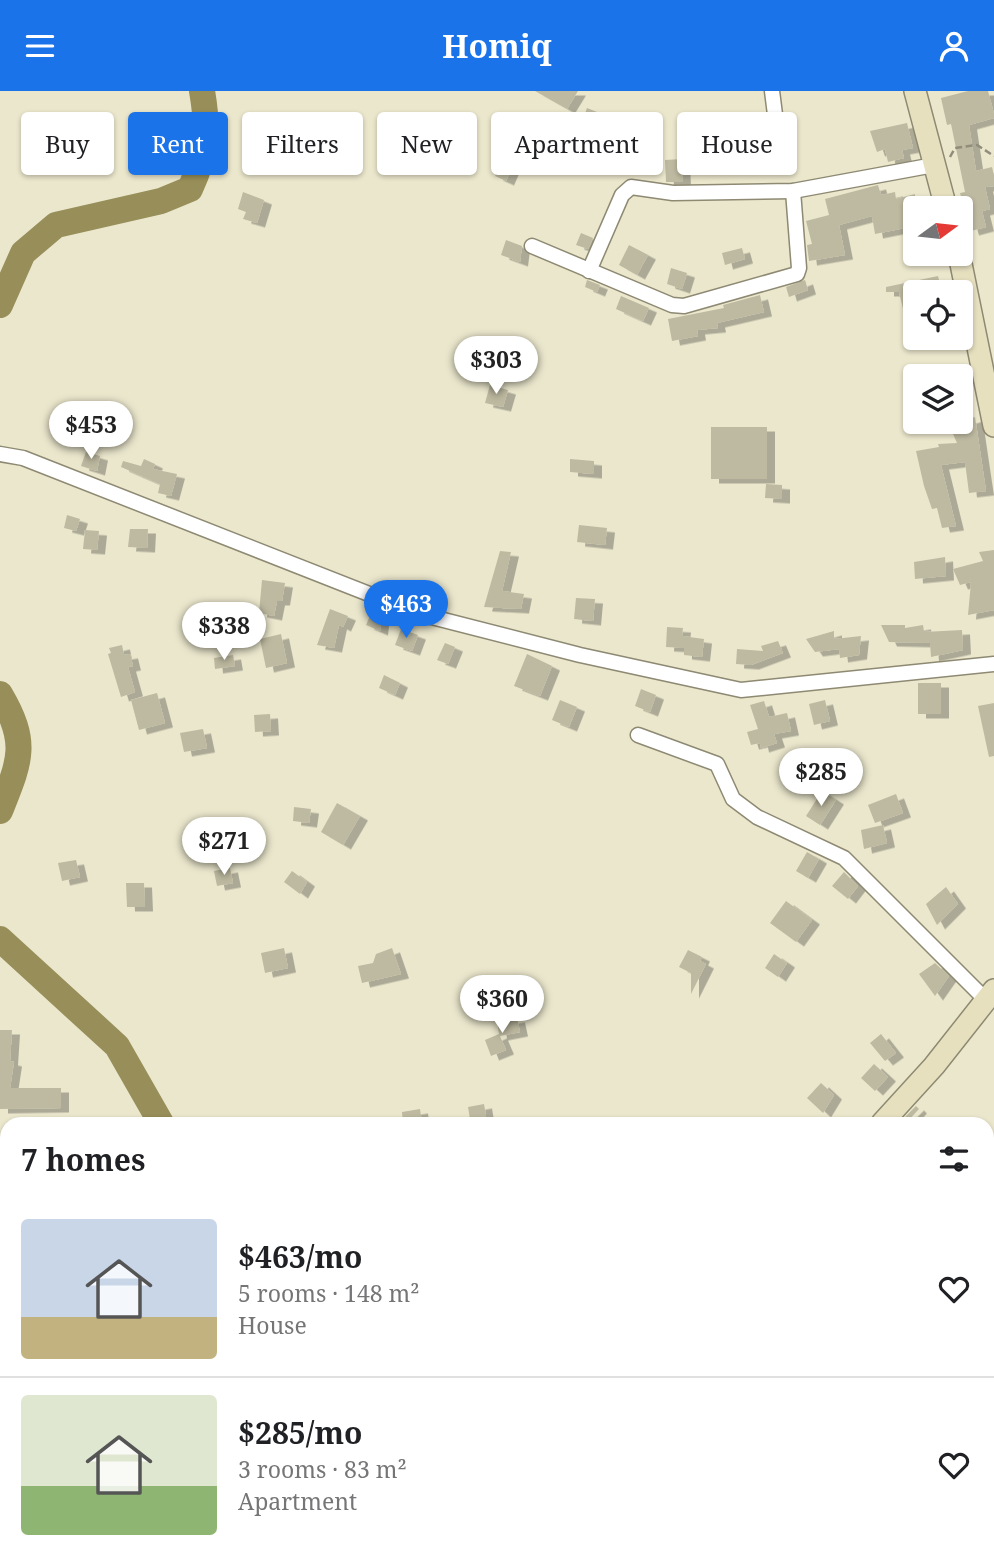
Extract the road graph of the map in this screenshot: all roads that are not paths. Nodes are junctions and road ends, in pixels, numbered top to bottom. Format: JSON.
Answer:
{"nodes":[{"id":1,"x":772,"y":91,"type":"edge"},
{"id":2,"x":915,"y":91,"type":"edge"},
{"id":3,"x":775,"y":112,"type":"edge"},
{"id":4,"x":934,"y":165,"type":"junction"},
{"id":5,"x":793,"y":191,"type":"junction"},
{"id":6,"x":943,"y":196,"type":"edge"},
{"id":7,"x":532,"y":246,"type":"dead end"},
{"id":8,"x":961,"y":266,"type":"edge"},
{"id":9,"x":589,"y":271,"type":"junction"},
{"id":10,"x":994,"y":426,"type":"edge"},
{"id":11,"x":0,"y":454,"type":"edge"},
{"id":12,"x":994,"y":664,"type":"edge"},
{"id":13,"x":638,"y":735,"type":"dead end"},
{"id":14,"x":990,"y":995,"type":"edge"},
{"id":15,"x":887,"y":1117,"type":"edge"}],
"edges":[{"from":1,"to":3,"type":"street"},
{"from":2,"to":4,"type":"main road"},
{"from":4,"to":5,"type":"street"},
{"from":4,"to":6,"type":"main road"},
{"from":5,"to":9,"type":"street"},
{"from":5,"to":9,"type":"street"},
{"from":7,"to":9,"type":"street"},
{"from":8,"to":10,"type":"main road"},
{"from":11,"to":12,"type":"street"},
{"from":13,"to":14,"type":"street"},
{"from":14,"to":15,"type":"main road"}]}
